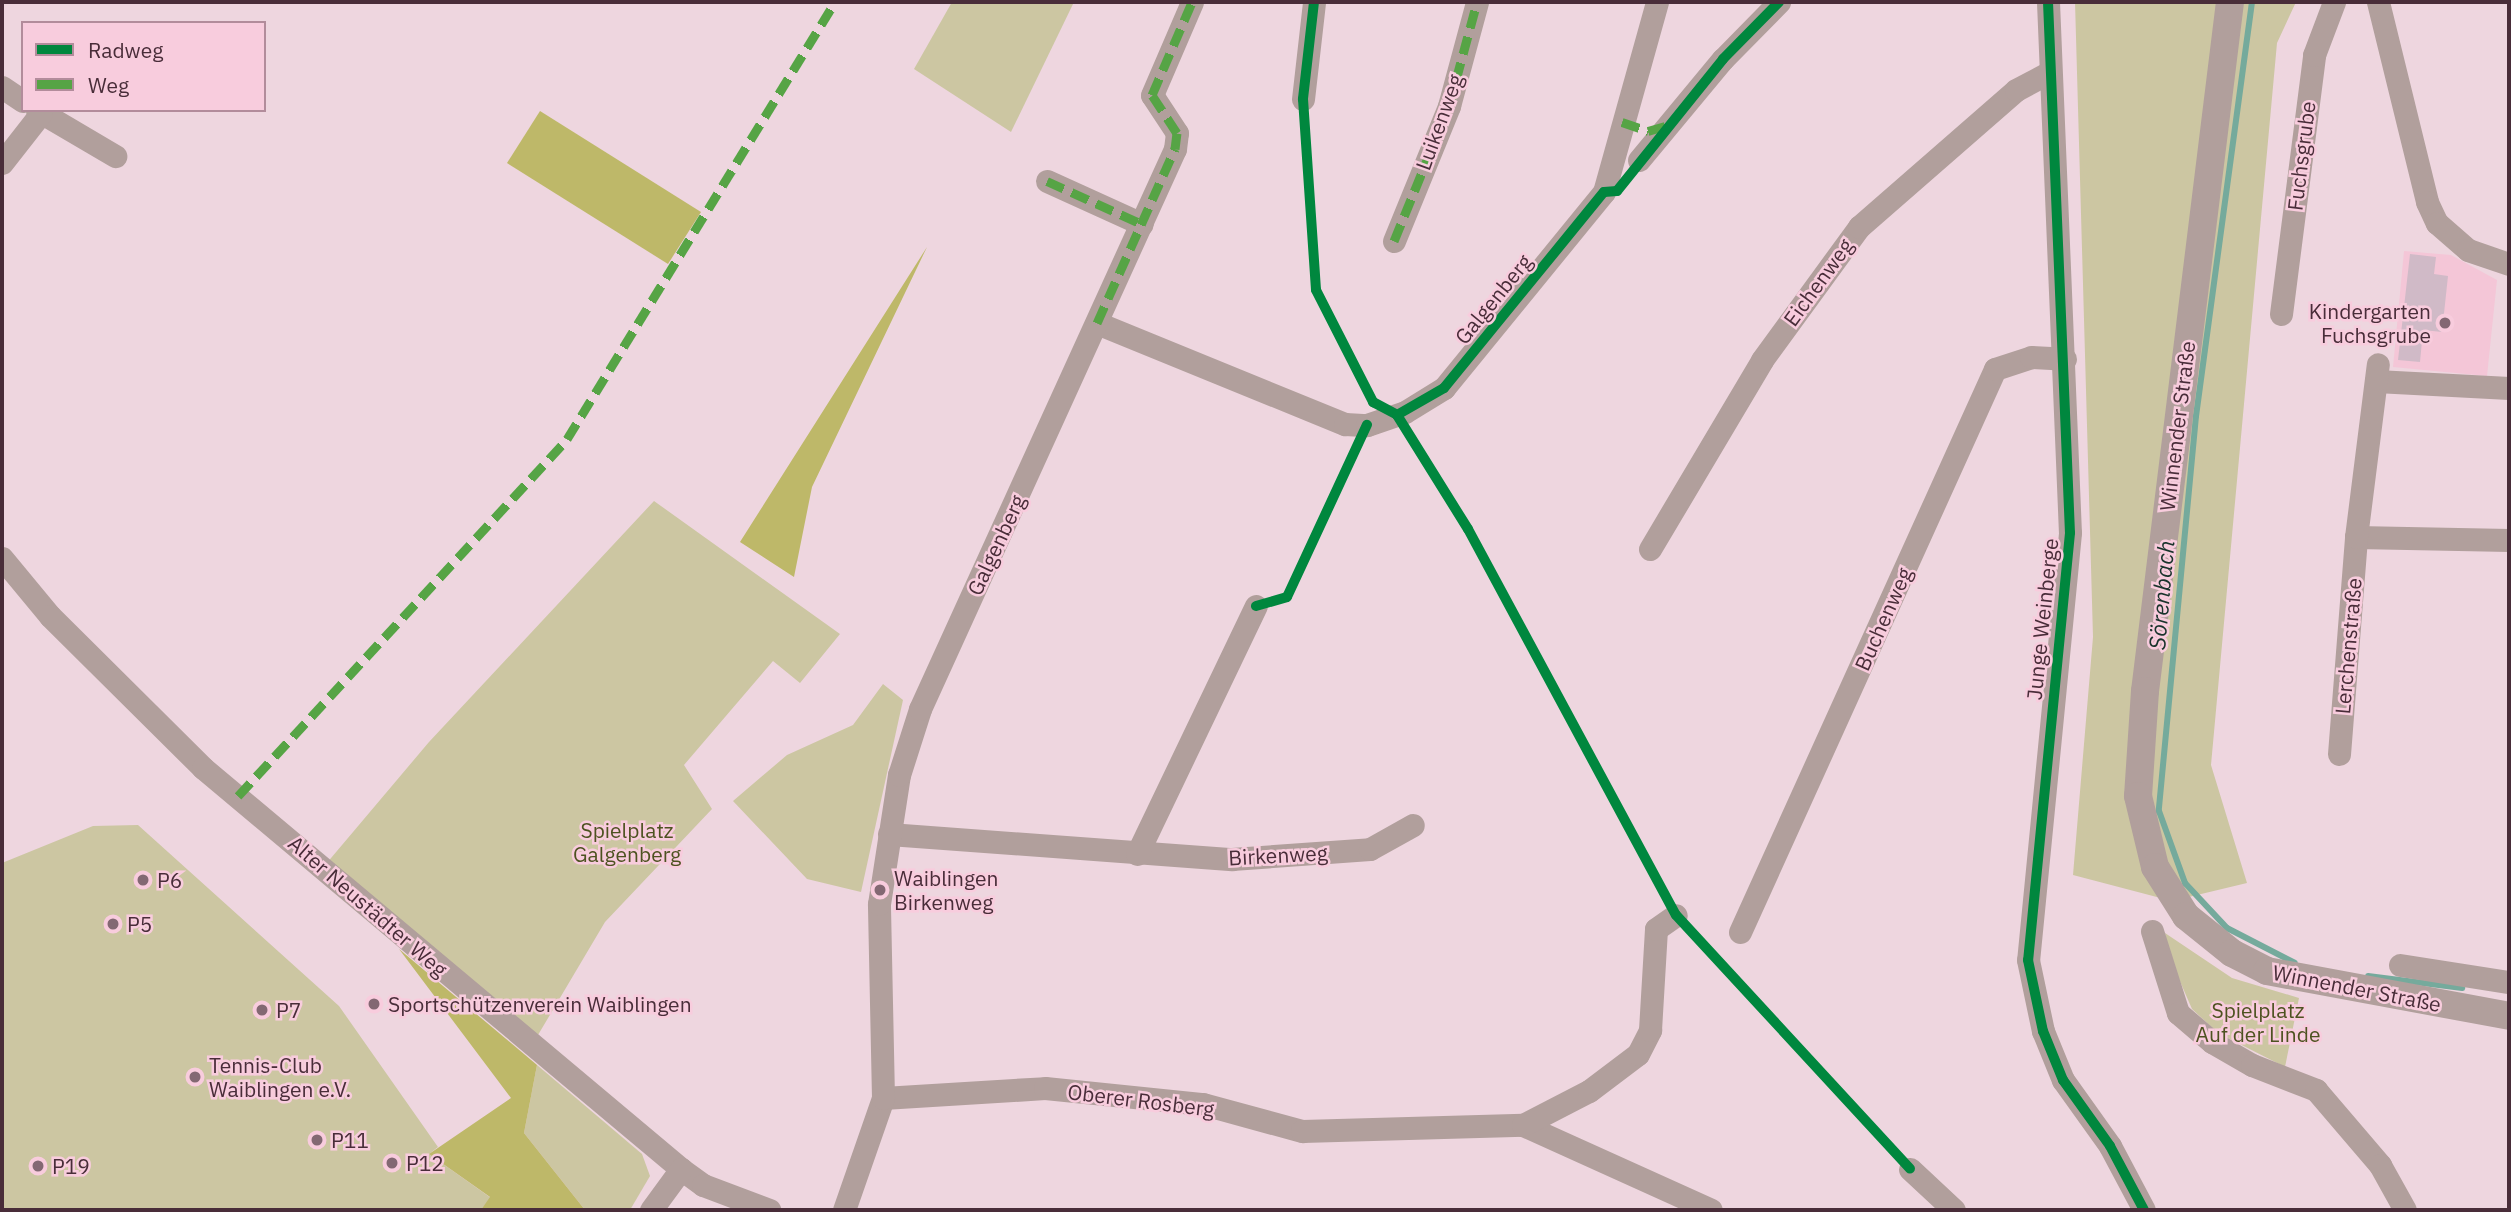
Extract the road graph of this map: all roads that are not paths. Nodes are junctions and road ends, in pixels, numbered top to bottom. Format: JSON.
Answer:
{"nodes":[{"id":1,"x":1192,"y":2,"type":"edge"},
{"id":2,"x":1314,"y":2,"type":"edge"},
{"id":3,"x":1477,"y":2,"type":"edge"},
{"id":4,"x":1657,"y":2,"type":"edge"},
{"id":5,"x":1779,"y":2,"type":"edge"},
{"id":6,"x":2048,"y":2,"type":"edge"},
{"id":7,"x":2231,"y":2,"type":"edge"},
{"id":8,"x":2334,"y":2,"type":"edge"},
{"id":9,"x":2378,"y":2,"type":"edge"},
{"id":10,"x":2050,"y":72,"type":"junction"},
{"id":11,"x":2,"y":87,"type":"edge"},
{"id":12,"x":21,"y":99,"type":"edge"},
{"id":13,"x":1303,"y":99,"type":"dead end"},
{"id":14,"x":32,"y":112,"type":"edge"},
{"id":15,"x":41,"y":112,"type":"edge"},
{"id":16,"x":1622,"y":122,"type":"junction"},
{"id":17,"x":1665,"y":126,"type":"junction"},
{"id":18,"x":115,"y":156,"type":"dead end"},
{"id":19,"x":1639,"y":160,"type":"dead end"},
{"id":20,"x":2,"y":163,"type":"edge"},
{"id":21,"x":1047,"y":181,"type":"dead end"},
{"id":22,"x":1142,"y":224,"type":"junction"},
{"id":23,"x":1395,"y":241,"type":"dead end"},
{"id":24,"x":2509,"y":264,"type":"edge"},
{"id":25,"x":2281,"y":314,"type":"dead end"},
{"id":26,"x":1097,"y":323,"type":"junction"},
{"id":27,"x":2064,"y":359,"type":"junction"},
{"id":28,"x":2509,"y":388,"type":"edge"},
{"id":29,"x":2356,"y":537,"type":"junction"},
{"id":30,"x":2509,"y":540,"type":"edge"},
{"id":31,"x":1650,"y":550,"type":"dead end"},
{"id":32,"x":2,"y":558,"type":"edge"},
{"id":33,"x":1256,"y":606,"type":"dead end"},
{"id":34,"x":2339,"y":754,"type":"dead end"},
{"id":35,"x":1413,"y":825,"type":"dead end"},
{"id":36,"x":888,"y":834,"type":"junction"},
{"id":37,"x":1137,"y":854,"type":"junction"},
{"id":38,"x":1676,"y":915,"type":"dead end"},
{"id":39,"x":2152,"y":931,"type":"dead end"},
{"id":40,"x":1740,"y":932,"type":"dead end"},
{"id":41,"x":2400,"y":965,"type":"dead end"},
{"id":42,"x":2509,"y":982,"type":"edge"},
{"id":43,"x":2509,"y":1016,"type":"edge"},
{"id":44,"x":883,"y":1098,"type":"junction"},
{"id":45,"x":1523,"y":1125,"type":"junction"},
{"id":46,"x":681,"y":1169,"type":"junction"},
{"id":47,"x":1910,"y":1169,"type":"dead end"},
{"id":48,"x":651,"y":1210,"type":"edge"},
{"id":49,"x":769,"y":1210,"type":"edge"},
{"id":50,"x":844,"y":1210,"type":"edge"},
{"id":51,"x":1711,"y":1210,"type":"edge"},
{"id":52,"x":1954,"y":1210,"type":"edge"},
{"id":53,"x":2144,"y":1210,"type":"edge"},
{"id":54,"x":2405,"y":1210,"type":"edge"}],
"edges":[{"from":1,"to":22,"type":"street"},
{"from":2,"to":13,"type":"street"},
{"from":3,"to":23,"type":"street","name":"Luikenweg"},
{"from":4,"to":16,"type":"street","name":"Galgenberg"},
{"from":5,"to":17,"type":"street"},
{"from":6,"to":10,"type":"street","name":"Junge Weinberge"},
{"from":7,"to":43,"type":"street","name":"Winnender Straße"},
{"from":8,"to":25,"type":"street","name":"Fuchsgrube"},
{"from":9,"to":24,"type":"street"},
{"from":10,"to":27,"type":"street","name":"Junge Weinberge"},
{"from":10,"to":31,"type":"street","name":"Eichenweg"},
{"from":11,"to":12,"type":"street"},
{"from":14,"to":20,"type":"street"},
{"from":15,"to":18,"type":"street"},
{"from":16,"to":17,"type":"street"},
{"from":16,"to":26,"type":"street","name":"Galgenberg"},
{"from":17,"to":19,"type":"street"},
{"from":21,"to":22,"type":"street"},
{"from":22,"to":26,"type":"street"},
{"from":26,"to":36,"type":"street","name":"Galgenberg"},
{"from":27,"to":40,"type":"street","name":"Buchenweg"},
{"from":27,"to":53,"type":"street","name":"Junge Weinberge"},
{"from":28,"to":29,"type":"street","name":"Lerchenstraße"},
{"from":29,"to":30,"type":"street"},
{"from":29,"to":34,"type":"street","name":"Lerchenstraße"},
{"from":32,"to":46,"type":"street","name":"Alter Neustädter Weg"},
{"from":33,"to":37,"type":"street"},
{"from":35,"to":37,"type":"street","name":"Birkenweg"},
{"from":36,"to":37,"type":"street","name":"Birkenweg"},
{"from":36,"to":44,"type":"street","name":"Galgenberg"},
{"from":38,"to":45,"type":"street","name":"Oberer Rosberg"},
{"from":39,"to":54,"type":"street"},
{"from":41,"to":42,"type":"street"},
{"from":44,"to":45,"type":"street","name":"Oberer Rosberg"},
{"from":44,"to":50,"type":"street","name":"Galgenberg"},
{"from":45,"to":51,"type":"street","name":"Oberer Rosberg"},
{"from":46,"to":48,"type":"street"},
{"from":46,"to":49,"type":"street","name":"Alter Neustädter Weg"},
{"from":47,"to":52,"type":"street"}]}
